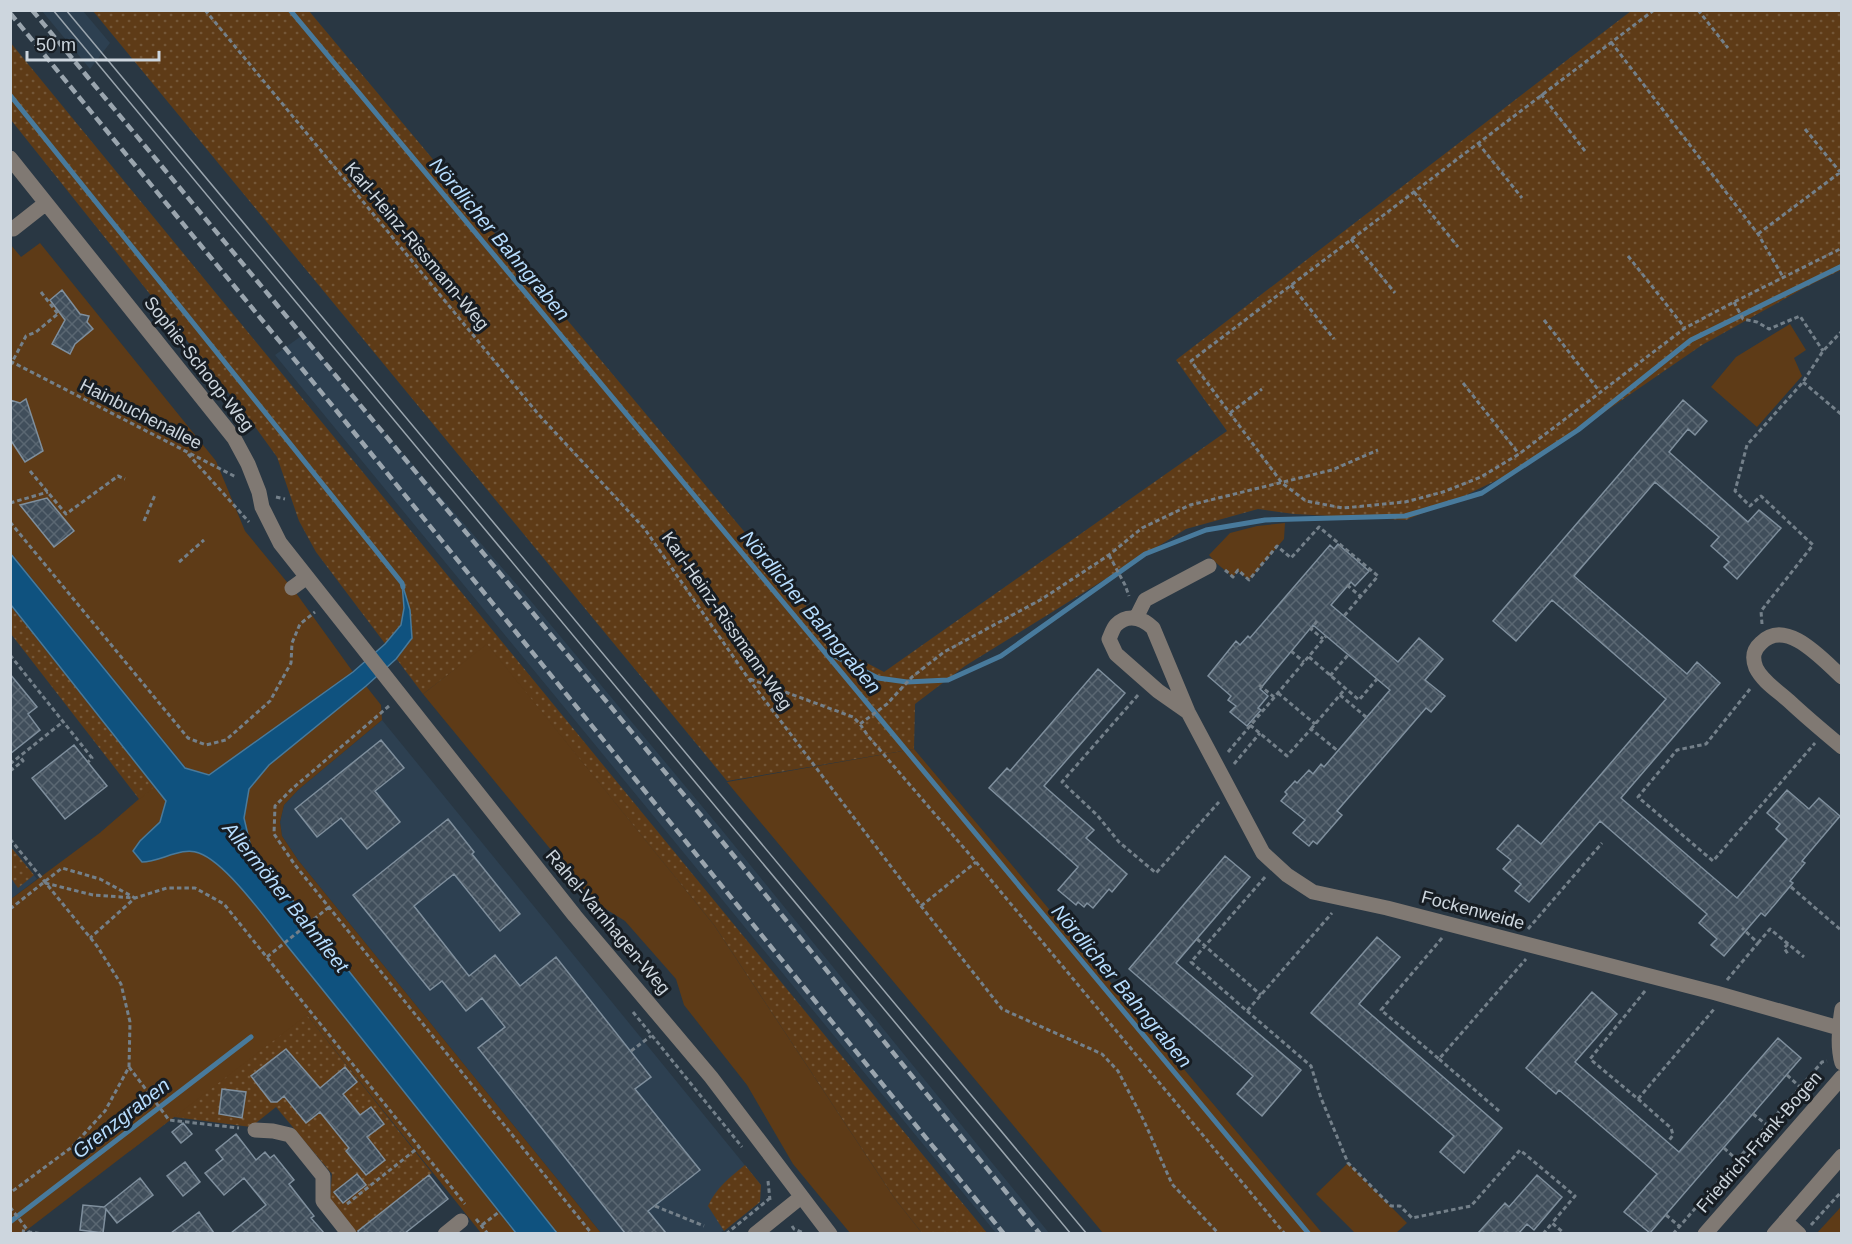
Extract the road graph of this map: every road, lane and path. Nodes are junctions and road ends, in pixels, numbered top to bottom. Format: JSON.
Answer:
{"nodes":[{"id":1,"x":205,"y":10,"type":"edge"},
{"id":2,"x":1654,"y":10,"type":"edge"},
{"id":3,"x":1698,"y":10,"type":"edge"},
{"id":4,"x":1611,"y":42,"type":"junction"},
{"id":5,"x":1728,"y":48,"type":"dead end"},
{"id":6,"x":1541,"y":94,"type":"junction"},
{"id":7,"x":1805,"y":129,"type":"dead end"},
{"id":8,"x":1478,"y":143,"type":"junction"},
{"id":9,"x":1586,"y":151,"type":"dead end"},
{"id":10,"x":10,"y":158,"type":"edge"},
{"id":11,"x":1841,"y":171,"type":"edge"},
{"id":12,"x":1414,"y":192,"type":"junction"},
{"id":13,"x":1522,"y":198,"type":"dead end"},
{"id":14,"x":46,"y":203,"type":"junction"},
{"id":15,"x":13,"y":229,"type":"dead end"},
{"id":16,"x":1758,"y":234,"type":"junction"},
{"id":17,"x":1351,"y":239,"type":"junction"},
{"id":18,"x":1458,"y":247,"type":"dead end"},
{"id":19,"x":1842,"y":248,"type":"edge"},
{"id":20,"x":1628,"y":256,"type":"dead end"},
{"id":21,"x":1783,"y":277,"type":"junction"},
{"id":22,"x":1291,"y":285,"type":"junction"},
{"id":23,"x":41,"y":292,"type":"dead end"},
{"id":24,"x":1395,"y":293,"type":"dead end"},
{"id":25,"x":1734,"y":302,"type":"junction"},
{"id":26,"x":1544,"y":320,"type":"dead end"},
{"id":27,"x":1685,"y":328,"type":"junction"},
{"id":28,"x":1842,"y":331,"type":"edge"},
{"id":29,"x":1334,"y":339,"type":"dead end"},
{"id":30,"x":1823,"y":351,"type":"junction"},
{"id":31,"x":11,"y":363,"type":"edge"},
{"id":32,"x":1803,"y":382,"type":"junction"},
{"id":33,"x":1463,"y":383,"type":"dead end"},
{"id":34,"x":1262,"y":389,"type":"dead end"},
{"id":35,"x":1600,"y":392,"type":"junction"},
{"id":36,"x":1230,"y":413,"type":"junction"},
{"id":37,"x":1842,"y":415,"type":"edge"},
{"id":38,"x":1378,"y":450,"type":"dead end"},
{"id":39,"x":187,"y":453,"type":"junction"},
{"id":40,"x":1519,"y":454,"type":"junction"},
{"id":41,"x":30,"y":471,"type":"dead end"},
{"id":42,"x":125,"y":479,"type":"dead end"},
{"id":43,"x":1282,"y":483,"type":"junction"},
{"id":44,"x":48,"y":492,"type":"junction"},
{"id":45,"x":259,"y":492,"type":"junction"},
{"id":46,"x":156,"y":495,"type":"dead end"},
{"id":47,"x":10,"y":503,"type":"edge"},
{"id":48,"x":144,"y":521,"type":"dead end"},
{"id":49,"x":10,"y":522,"type":"edge"},
{"id":50,"x":249,"y":522,"type":"dead end"},
{"id":51,"x":204,"y":540,"type":"dead end"},
{"id":52,"x":1109,"y":555,"type":"junction"},
{"id":53,"x":179,"y":562,"type":"dead end"},
{"id":54,"x":1209,"y":566,"type":"joint"},
{"id":55,"x":307,"y":577,"type":"junction"},
{"id":56,"x":1125,"y":585,"type":"dead end"},
{"id":57,"x":1347,"y":585,"type":"dead end"},
{"id":58,"x":292,"y":588,"type":"dead end"},
{"id":59,"x":1360,"y":597,"type":"junction"},
{"id":60,"x":326,"y":603,"type":"junction"},
{"id":61,"x":1344,"y":616,"type":"dead end"},
{"id":62,"x":1136,"y":618,"type":"junction"},
{"id":63,"x":1317,"y":621,"type":"dead end"},
{"id":64,"x":354,"y":638,"type":"joint"},
{"id":65,"x":1762,"y":641,"type":"junction"},
{"id":66,"x":1291,"y":651,"type":"dead end"},
{"id":67,"x":10,"y":655,"type":"edge"},
{"id":68,"x":1348,"y":655,"type":"dead end"},
{"id":69,"x":1309,"y":657,"type":"junction"},
{"id":70,"x":1304,"y":662,"type":"junction"},
{"id":71,"x":1761,"y":675,"type":"junction"},
{"id":72,"x":1330,"y":676,"type":"junction"},
{"id":73,"x":1842,"y":676,"type":"edge"},
{"id":74,"x":748,"y":678,"type":"junction"},
{"id":75,"x":1377,"y":679,"type":"dead end"},
{"id":76,"x":1149,"y":683,"type":"junction"},
{"id":77,"x":1259,"y":685,"type":"dead end"},
{"id":78,"x":1346,"y":688,"type":"junction"},
{"id":79,"x":398,"y":693,"type":"junction"},
{"id":80,"x":1278,"y":693,"type":"junction"},
{"id":81,"x":1340,"y":695,"type":"junction"},
{"id":82,"x":1274,"y":697,"type":"junction"},
{"id":83,"x":1188,"y":712,"type":"junction"},
{"id":84,"x":1366,"y":717,"type":"dead end"},
{"id":85,"x":63,"y":721,"type":"junction"},
{"id":86,"x":860,"y":724,"type":"junction"},
{"id":87,"x":1315,"y":724,"type":"junction"},
{"id":88,"x":1250,"y":725,"type":"junction"},
{"id":89,"x":1311,"y":729,"type":"junction"},
{"id":90,"x":1824,"y":732,"type":"junction"},
{"id":91,"x":1260,"y":733,"type":"junction"},
{"id":92,"x":1842,"y":747,"type":"edge"},
{"id":93,"x":1338,"y":751,"type":"dead end"},
{"id":94,"x":20,"y":757,"type":"junction"},
{"id":95,"x":1239,"y":757,"type":"dead end"},
{"id":96,"x":87,"y":762,"type":"dead end"},
{"id":97,"x":10,"y":764,"type":"edge"},
{"id":98,"x":1217,"y":764,"type":"junction"},
{"id":99,"x":10,"y":771,"type":"edge"},
{"id":100,"x":1230,"y":790,"type":"junction"},
{"id":101,"x":10,"y":839,"type":"edge"},
{"id":102,"x":1602,"y":843,"type":"dead end"},
{"id":103,"x":976,"y":862,"type":"junction"},
{"id":104,"x":1275,"y":864,"type":"junction"},
{"id":105,"x":45,"y":883,"type":"junction"},
{"id":106,"x":1791,"y":887,"type":"dead end"},
{"id":107,"x":135,"y":898,"type":"junction"},
{"id":108,"x":1343,"y":899,"type":"junction"},
{"id":109,"x":921,"y":906,"type":"junction"},
{"id":110,"x":329,"y":907,"type":"junction"},
{"id":111,"x":10,"y":909,"type":"edge"},
{"id":112,"x":1826,"y":910,"type":"dead end"},
{"id":113,"x":1821,"y":913,"type":"junction"},
{"id":114,"x":1453,"y":925,"type":"junction"},
{"id":115,"x":1742,"y":928,"type":"dead end"},
{"id":116,"x":1842,"y":931,"type":"edge"},
{"id":117,"x":90,"y":938,"type":"junction"},
{"id":118,"x":1197,"y":939,"type":"dead end"},
{"id":119,"x":1517,"y":942,"type":"junction"},
{"id":120,"x":1758,"y":943,"type":"junction"},
{"id":121,"x":1788,"y":944,"type":"junction"},
{"id":122,"x":1205,"y":946,"type":"junction"},
{"id":123,"x":1537,"y":947,"type":"junction"},
{"id":124,"x":1788,"y":954,"type":"dead end"},
{"id":125,"x":267,"y":957,"type":"junction"},
{"id":126,"x":1804,"y":957,"type":"dead end"},
{"id":127,"x":1656,"y":978,"type":"junction"},
{"id":128,"x":1721,"y":994,"type":"junction"},
{"id":129,"x":1261,"y":995,"type":"junction"},
{"id":130,"x":1842,"y":1009,"type":"edge"},
{"id":131,"x":1247,"y":1011,"type":"junction"},
{"id":132,"x":1839,"y":1028,"type":"junction"},
{"id":133,"x":652,"y":1036,"type":"dead end"},
{"id":134,"x":631,"y":1052,"type":"dead end"},
{"id":135,"x":1439,"y":1059,"type":"junction"},
{"id":136,"x":1840,"y":1060,"type":"edge"},
{"id":137,"x":129,"y":1067,"type":"junction"},
{"id":138,"x":1787,"y":1075,"type":"dead end"},
{"id":139,"x":1842,"y":1077,"type":"edge"},
{"id":140,"x":1800,"y":1087,"type":"junction"},
{"id":141,"x":1638,"y":1099,"type":"junction"},
{"id":142,"x":1499,"y":1112,"type":"dead end"},
{"id":143,"x":1753,"y":1113,"type":"dead end"},
{"id":144,"x":1767,"y":1125,"type":"junction"},
{"id":145,"x":255,"y":1130,"type":"joint"},
{"id":146,"x":1668,"y":1142,"type":"dead end"},
{"id":147,"x":419,"y":1147,"type":"junction"},
{"id":148,"x":1724,"y":1148,"type":"dead end"},
{"id":149,"x":1842,"y":1156,"type":"edge"},
{"id":150,"x":1737,"y":1160,"type":"junction"},
{"id":151,"x":1842,"y":1191,"type":"edge"},
{"id":152,"x":10,"y":1193,"type":"edge"},
{"id":153,"x":801,"y":1197,"type":"junction"},
{"id":154,"x":769,"y":1199,"type":"dead end"},
{"id":155,"x":465,"y":1205,"type":"dead end"},
{"id":156,"x":655,"y":1206,"type":"dead end"},
{"id":157,"x":11,"y":1209,"type":"edge"},
{"id":158,"x":339,"y":1210,"type":"dead end"},
{"id":159,"x":499,"y":1212,"type":"dead end"},
{"id":160,"x":1666,"y":1215,"type":"dead end"},
{"id":161,"x":466,"y":1217,"type":"joint"},
{"id":162,"x":1785,"y":1221,"type":"junction"},
{"id":163,"x":1552,"y":1223,"type":"junction"},
{"id":164,"x":24,"y":1226,"type":"junction"},
{"id":165,"x":482,"y":1226,"type":"junction"},
{"id":166,"x":704,"y":1226,"type":"dead end"},
{"id":167,"x":1679,"y":1226,"type":"junction"},
{"id":168,"x":794,"y":1229,"type":"dead end"},
{"id":169,"x":1805,"y":1229,"type":"edge"},
{"id":170,"x":23,"y":1233,"type":"edge"},
{"id":171,"x":44,"y":1233,"type":"edge"},
{"id":172,"x":349,"y":1233,"type":"edge"},
{"id":173,"x":445,"y":1233,"type":"edge"},
{"id":174,"x":488,"y":1233,"type":"edge"},
{"id":175,"x":592,"y":1233,"type":"edge"},
{"id":176,"x":726,"y":1233,"type":"edge"},
{"id":177,"x":755,"y":1233,"type":"edge"},
{"id":178,"x":788,"y":1233,"type":"edge"},
{"id":179,"x":830,"y":1233,"type":"edge"},
{"id":180,"x":1219,"y":1233,"type":"edge"},
{"id":181,"x":1285,"y":1233,"type":"edge"},
{"id":182,"x":1543,"y":1233,"type":"edge"},
{"id":183,"x":1565,"y":1233,"type":"edge"},
{"id":184,"x":1673,"y":1233,"type":"edge"},
{"id":185,"x":1705,"y":1233,"type":"edge"},
{"id":186,"x":1774,"y":1233,"type":"edge"}],
"edges":[{"from":1,"to":74,"type":"path","name":"Karl-Heinz-Rissmann-Weg"},
{"from":2,"to":4,"type":"path"},
{"from":3,"to":5,"type":"path"},
{"from":4,"to":6,"type":"path"},
{"from":4,"to":16,"type":"path"},
{"from":6,"to":8,"type":"path"},
{"from":6,"to":9,"type":"path"},
{"from":7,"to":11,"type":"path"},
{"from":8,"to":12,"type":"path"},
{"from":8,"to":13,"type":"path"},
{"from":10,"to":14,"type":"street","name":"Sophie-Schoop-Weg"},
{"from":11,"to":16,"type":"path"},
{"from":12,"to":17,"type":"path"},
{"from":12,"to":18,"type":"path"},
{"from":14,"to":15,"type":"street"},
{"from":14,"to":45,"type":"street","name":"Sophie-Schoop-Weg"},
{"from":16,"to":21,"type":"path"},
{"from":17,"to":22,"type":"path"},
{"from":17,"to":24,"type":"path"},
{"from":19,"to":21,"type":"path"},
{"from":20,"to":27,"type":"path"},
{"from":21,"to":25,"type":"path"},
{"from":22,"to":29,"type":"path"},
{"from":22,"to":36,"type":"path"},
{"from":23,"to":31,"type":"path"},
{"from":25,"to":27,"type":"path"},
{"from":25,"to":30,"type":"path"},
{"from":26,"to":35,"type":"path"},
{"from":27,"to":35,"type":"path"},
{"from":28,"to":30,"type":"path"},
{"from":30,"to":32,"type":"path"},
{"from":31,"to":39,"type":"path","name":"Hainbuchenallee"},
{"from":32,"to":37,"type":"path"},
{"from":32,"to":65,"type":"path"},
{"from":33,"to":40,"type":"path"},
{"from":34,"to":36,"type":"path"},
{"from":35,"to":40,"type":"path"},
{"from":36,"to":43,"type":"path"},
{"from":38,"to":43,"type":"path"},
{"from":39,"to":45,"type":"path","name":"Hainbuchenallee"},
{"from":39,"to":50,"type":"path"},
{"from":40,"to":43,"type":"path"},
{"from":41,"to":44,"type":"path"},
{"from":42,"to":44,"type":"path"},
{"from":43,"to":52,"type":"path"},
{"from":44,"to":47,"type":"path"},
{"from":45,"to":55,"type":"street","name":"Sophie-Schoop-Weg"},
{"from":46,"to":48,"type":"path"},
{"from":49,"to":60,"type":"path"},
{"from":51,"to":53,"type":"path"},
{"from":52,"to":56,"type":"path"},
{"from":52,"to":86,"type":"path"},
{"from":54,"to":59,"type":"path"},
{"from":54,"to":62,"type":"street"},
{"from":55,"to":58,"type":"street"},
{"from":55,"to":60,"type":"street","name":"Sophie-Schoop-Weg"},
{"from":57,"to":59,"type":"path"},
{"from":59,"to":61,"type":"path"},
{"from":60,"to":64,"type":"street","name":"Sophie-Schoop-Weg"},
{"from":62,"to":76,"type":"street","name":"Fockenweide"},
{"from":62,"to":83,"type":"street","name":"Fockenweide"},
{"from":63,"to":69,"type":"path"},
{"from":64,"to":79,"type":"street","name":"Rahel-Varnhagen-Weg"},
{"from":65,"to":71,"type":"street"},
{"from":65,"to":73,"type":"street"},
{"from":66,"to":70,"type":"path"},
{"from":67,"to":85,"type":"path"},
{"from":68,"to":72,"type":"path"},
{"from":69,"to":70,"type":"path"},
{"from":69,"to":72,"type":"path"},
{"from":70,"to":80,"type":"path"},
{"from":71,"to":90,"type":"street"},
{"from":71,"to":90,"type":"path"},
{"from":72,"to":78,"type":"path"},
{"from":74,"to":86,"type":"path"},
{"from":74,"to":109,"type":"path","name":"Karl-Heinz-Rissmann-Weg"},
{"from":75,"to":78,"type":"path"},
{"from":76,"to":83,"type":"street","name":"Fockenweide"},
{"from":76,"to":100,"type":"path"},
{"from":77,"to":82,"type":"path"},
{"from":78,"to":81,"type":"path"},
{"from":79,"to":110,"type":"path"},
{"from":79,"to":153,"type":"street","name":"Rahel-Varnhagen-Weg"},
{"from":80,"to":82,"type":"path"},
{"from":80,"to":87,"type":"path"},
{"from":81,"to":84,"type":"path"},
{"from":81,"to":87,"type":"path"},
{"from":82,"to":88,"type":"path"},
{"from":83,"to":98,"type":"street","name":"Fockenweide"},
{"from":85,"to":94,"type":"path"},
{"from":85,"to":96,"type":"path"},
{"from":86,"to":103,"type":"path"},
{"from":87,"to":89,"type":"path"},
{"from":88,"to":91,"type":"path"},
{"from":88,"to":98,"type":"path"},
{"from":89,"to":91,"type":"path"},
{"from":89,"to":93,"type":"path"},
{"from":90,"to":92,"type":"street"},
{"from":91,"to":95,"type":"path"},
{"from":94,"to":97,"type":"path"},
{"from":94,"to":99,"type":"path"},
{"from":98,"to":100,"type":"street","name":"Fockenweide"},
{"from":100,"to":104,"type":"street","name":"Fockenweide"},
{"from":101,"to":105,"type":"path"},
{"from":102,"to":119,"type":"path"},
{"from":103,"to":109,"type":"path"},
{"from":103,"to":181,"type":"path"},
{"from":104,"to":108,"type":"street","name":"Fockenweide"},
{"from":104,"to":122,"type":"path"},
{"from":105,"to":107,"type":"path"},
{"from":105,"to":107,"type":"path"},
{"from":105,"to":111,"type":"path"},
{"from":105,"to":117,"type":"path"},
{"from":106,"to":113,"type":"path"},
{"from":107,"to":117,"type":"path"},
{"from":107,"to":125,"type":"path"},
{"from":108,"to":114,"type":"street","name":"Fockenweide"},
{"from":108,"to":129,"type":"path"},
{"from":109,"to":180,"type":"path","name":"Karl-Heinz-Rissmann-Weg"},
{"from":110,"to":125,"type":"path"},
{"from":110,"to":175,"type":"path"},
{"from":112,"to":113,"type":"path"},
{"from":113,"to":116,"type":"path"},
{"from":114,"to":119,"type":"street","name":"Fockenweide"},
{"from":114,"to":135,"type":"path"},
{"from":115,"to":120,"type":"path"},
{"from":117,"to":137,"type":"path"},
{"from":118,"to":122,"type":"path"},
{"from":119,"to":123,"type":"street","name":"Fockenweide"},
{"from":120,"to":121,"type":"path"},
{"from":120,"to":128,"type":"path"},
{"from":121,"to":124,"type":"path"},
{"from":121,"to":126,"type":"path"},
{"from":122,"to":129,"type":"path"},
{"from":122,"to":131,"type":"path"},
{"from":123,"to":127,"type":"street","name":"Fockenweide"},
{"from":123,"to":135,"type":"path"},
{"from":125,"to":147,"type":"path"},
{"from":127,"to":128,"type":"street","name":"Fockenweide"},
{"from":127,"to":141,"type":"path"},
{"from":128,"to":132,"type":"street","name":"Fockenweide"},
{"from":128,"to":141,"type":"path"},
{"from":129,"to":131,"type":"path"},
{"from":130,"to":132,"type":"street"},
{"from":131,"to":163,"type":"path"},
{"from":132,"to":136,"type":"street"},
{"from":133,"to":134,"type":"path"},
{"from":135,"to":142,"type":"path"},
{"from":136,"to":140,"type":"path"},
{"from":137,"to":145,"type":"path"},
{"from":137,"to":152,"type":"path"},
{"from":138,"to":140,"type":"path"},
{"from":139,"to":185,"type":"street","name":"Friedrich-Frank-Bogen"},
{"from":140,"to":144,"type":"path"},
{"from":141,"to":146,"type":"path"},
{"from":143,"to":144,"type":"path"},
{"from":144,"to":150,"type":"path"},
{"from":145,"to":172,"type":"street"},
{"from":147,"to":155,"type":"path"},
{"from":147,"to":158,"type":"path"},
{"from":148,"to":150,"type":"path"},
{"from":149,"to":162,"type":"street"},
{"from":150,"to":167,"type":"path"},
{"from":151,"to":169,"type":"path"},
{"from":153,"to":177,"type":"street"},
{"from":153,"to":179,"type":"street","name":"Rahel-Varnhagen-Weg"},
{"from":154,"to":176,"type":"path"},
{"from":156,"to":166,"type":"path"},
{"from":157,"to":164,"type":"path"},
{"from":159,"to":165,"type":"path"},
{"from":160,"to":167,"type":"path"},
{"from":161,"to":165,"type":"path"},
{"from":161,"to":173,"type":"street"},
{"from":162,"to":169,"type":"street"},
{"from":162,"to":186,"type":"street"},
{"from":163,"to":182,"type":"path"},
{"from":163,"to":183,"type":"path"},
{"from":164,"to":170,"type":"path"},
{"from":164,"to":171,"type":"path"},
{"from":165,"to":174,"type":"path"},
{"from":167,"to":184,"type":"path"},
{"from":168,"to":178,"type":"path"}]}
